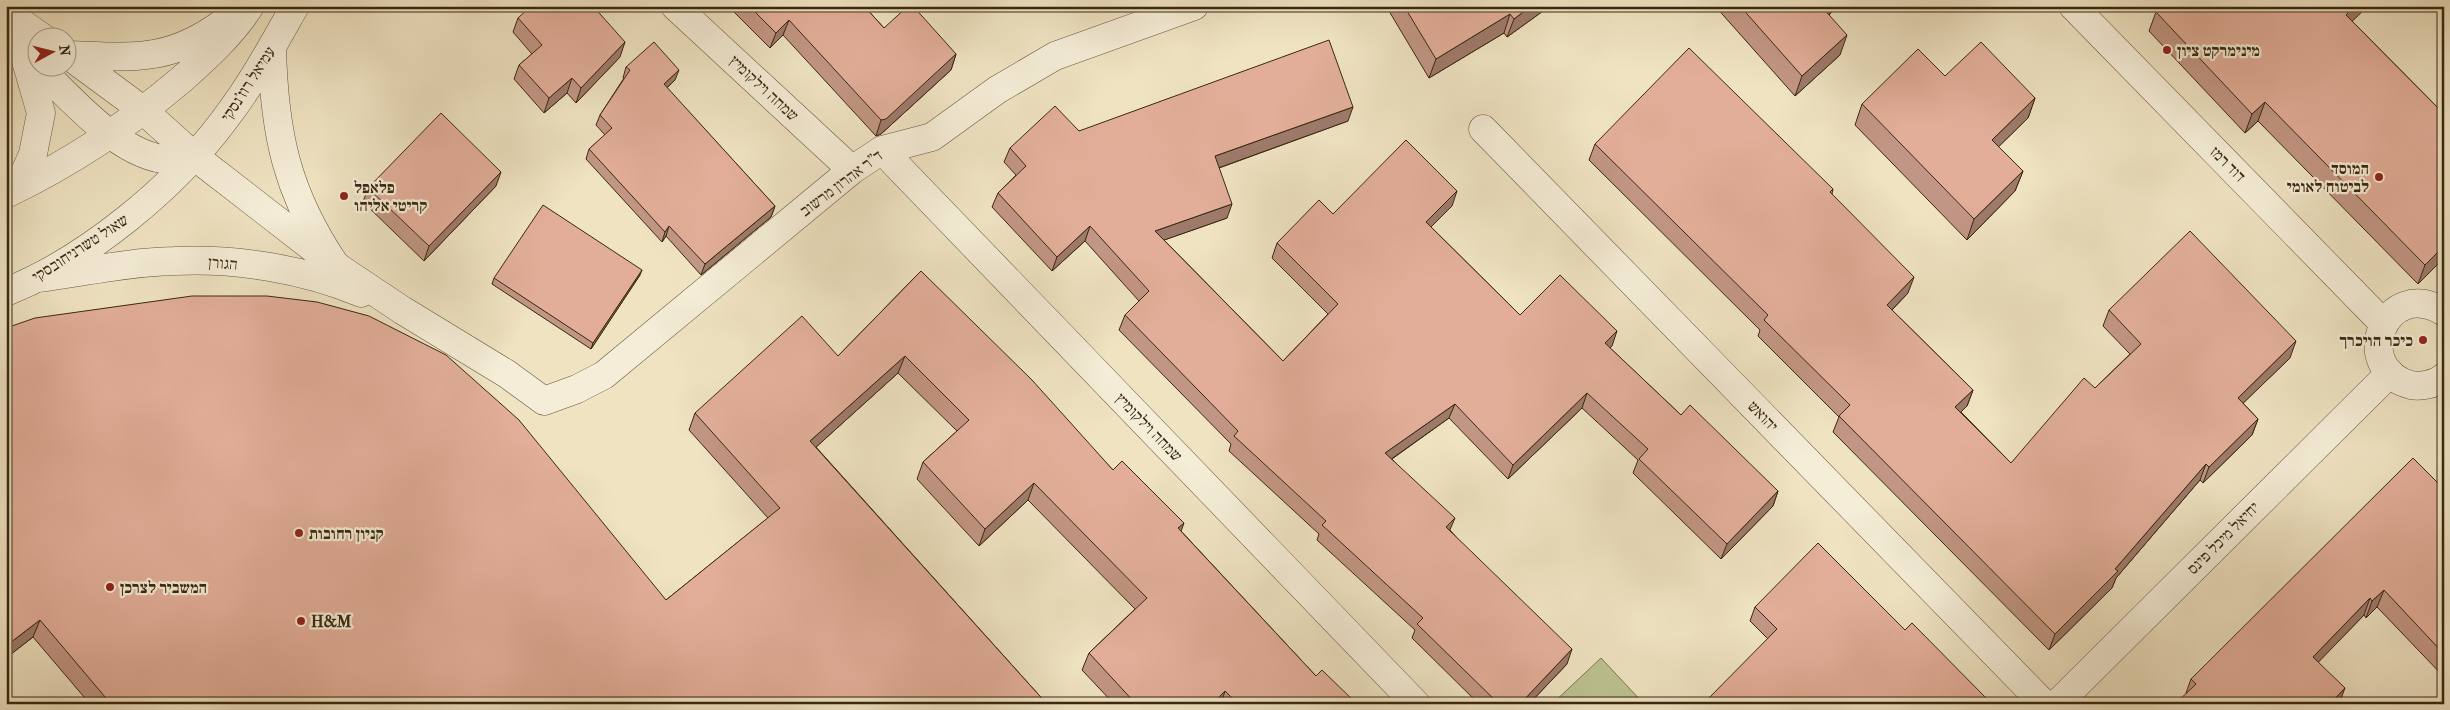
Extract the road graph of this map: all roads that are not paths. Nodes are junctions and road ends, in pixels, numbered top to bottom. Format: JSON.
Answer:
{"nodes":[{"id":1,"x":242,"y":6,"type":"edge"},
{"id":2,"x":250,"y":6,"type":"edge"},
{"id":3,"x":295,"y":6,"type":"edge"},
{"id":4,"x":676,"y":6,"type":"edge"},
{"id":5,"x":1194,"y":6,"type":"edge"},
{"id":6,"x":2080,"y":9,"type":"edge"},
{"id":7,"x":6,"y":12,"type":"edge"},
{"id":8,"x":272,"y":47,"type":"junction"},
{"id":9,"x":28,"y":49,"type":"edge"},
{"id":10,"x":78,"y":55,"type":"edge"},
{"id":11,"x":78,"y":62,"type":"edge"},
{"id":12,"x":35,"y":78,"type":"edge"},
{"id":13,"x":55,"y":78,"type":"edge"},
{"id":14,"x":144,"y":112,"type":"junction"},
{"id":15,"x":1482,"y":129,"type":"dead end"},
{"id":16,"x":110,"y":134,"type":"junction"},
{"id":17,"x":882,"y":150,"type":"junction"},
{"id":18,"x":194,"y":156,"type":"junction"},
{"id":19,"x":852,"y":170,"type":"junction"},
{"id":20,"x":12,"y":191,"type":"edge"},
{"id":21,"x":336,"y":266,"type":"junction"},
{"id":22,"x":38,"y":278,"type":"junction"},
{"id":23,"x":6,"y":292,"type":"edge"},
{"id":24,"x":402,"y":310,"type":"junction"},
{"id":25,"x":2444,"y":312,"type":"edge"},
{"id":26,"x":2383,"y":323,"type":"junction"},
{"id":27,"x":2390,"y":373,"type":"junction"},
{"id":28,"x":2443,"y":379,"type":"edge"},
{"id":29,"x":544,"y":401,"type":"joint"},
{"id":30,"x":1416,"y":704,"type":"edge"},
{"id":31,"x":2044,"y":704,"type":"edge"},
{"id":32,"x":2057,"y":704,"type":"edge"}],
"edges":[{"from":1,"to":10,"type":"street"},
{"from":2,"to":14,"type":"street"},
{"from":3,"to":8,"type":"street","name":"עמיאל רוז'נסקי"},
{"from":4,"to":19,"type":"street","name":"שמחה וילקומיץ"},
{"from":5,"to":17,"type":"street","name":"ד\"ר אהרון מרשוב"},
{"from":6,"to":26,"type":"street","name":"דוד רמז"},
{"from":7,"to":9,"type":"street"},
{"from":8,"to":18,"type":"street","name":"עמיאל רוז'נסקי"},
{"from":8,"to":21,"type":"street"},
{"from":11,"to":14,"type":"street","name":"הגורן"},
{"from":12,"to":20,"type":"street"},
{"from":13,"to":16,"type":"street"},
{"from":14,"to":16,"type":"street"},
{"from":14,"to":18,"type":"street","name":"הגורן"},
{"from":15,"to":31,"type":"street","name":"יהואש"},
{"from":16,"to":18,"type":"street"},
{"from":16,"to":20,"type":"street"},
{"from":17,"to":19,"type":"street","name":"ד\"ר אהרון מרשוב"},
{"from":17,"to":30,"type":"street","name":"שמחה וילקומיץ"},
{"from":18,"to":21,"type":"street","name":"הגורן"},
{"from":18,"to":22,"type":"street","name":"שאול טשרניחובסקי"},
{"from":19,"to":29,"type":"street","name":"ד\"ר אהרון מרשוב"},
{"from":21,"to":24,"type":"street","name":"הגורן"},
{"from":22,"to":23,"type":"street","name":"שאול טשרניחובסקי"},
{"from":22,"to":24,"type":"street","name":"הגורן"},
{"from":24,"to":29,"type":"street","name":"הגורן"},
{"from":25,"to":26,"type":"street"},
{"from":26,"to":27,"type":"street"},
{"from":27,"to":28,"type":"street"},
{"from":27,"to":32,"type":"street","name":"יחיאל מיכל פינס"}]}
